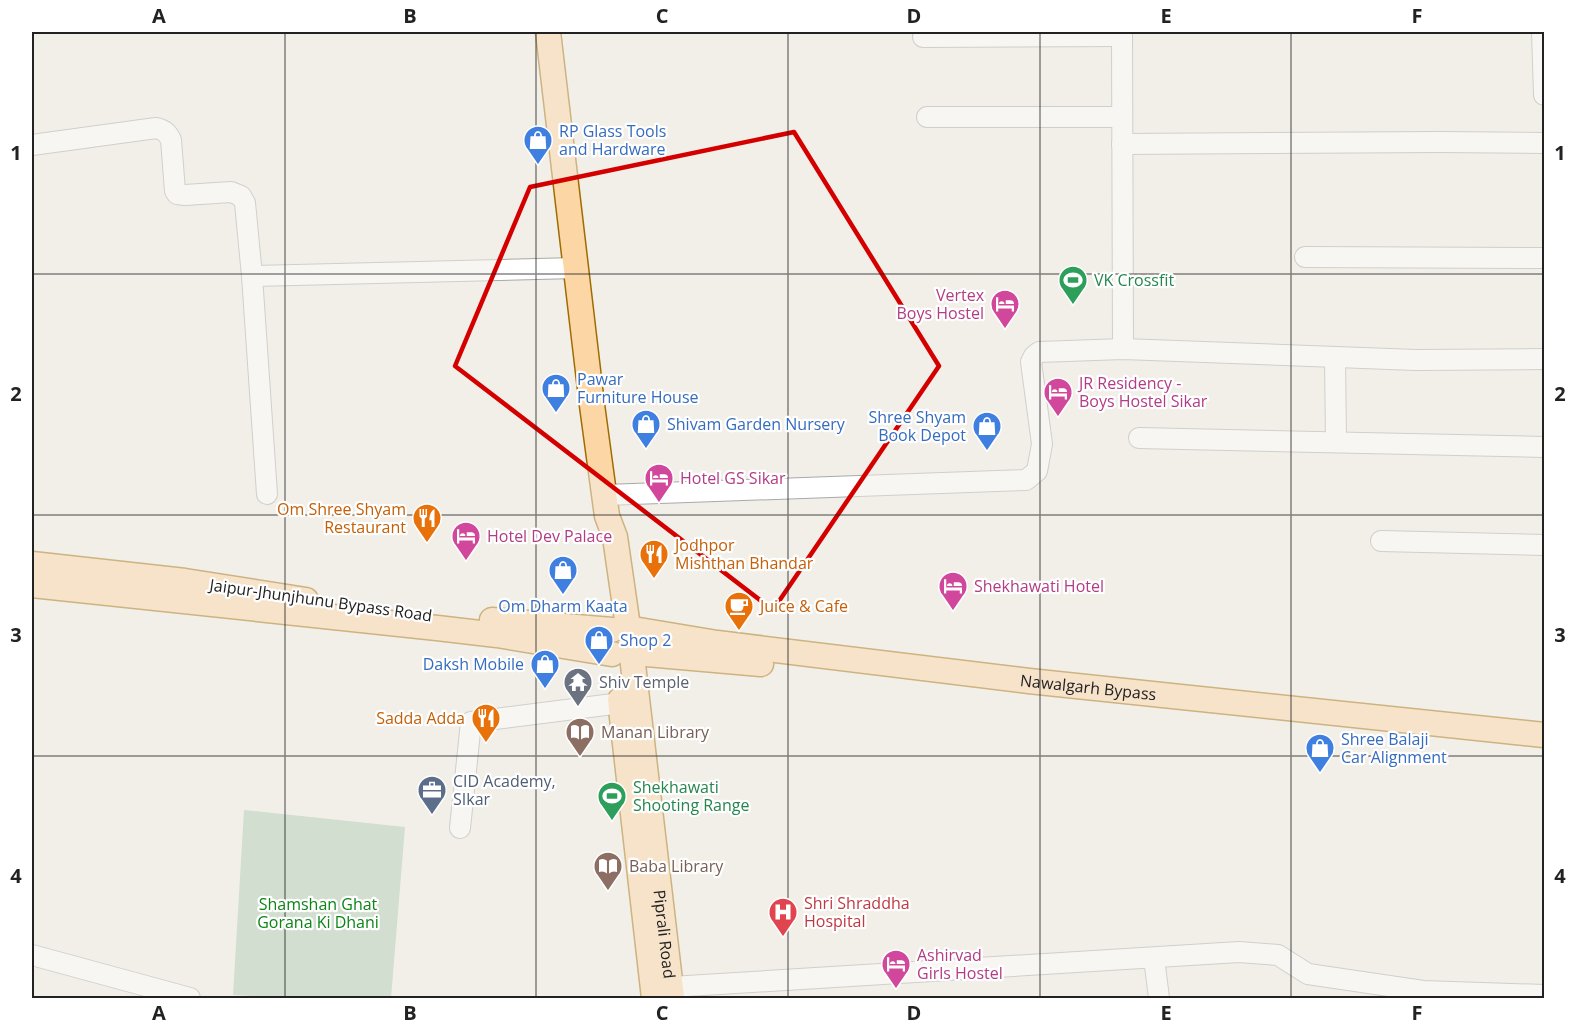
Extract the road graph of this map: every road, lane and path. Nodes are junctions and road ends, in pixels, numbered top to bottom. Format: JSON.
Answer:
{"nodes":[{"id":1,"x":548,"y":32,"type":"edge"},
{"id":2,"x":1542,"y":32,"type":"edge"},
{"id":3,"x":1122,"y":34,"type":"edge"},
{"id":4,"x":923,"y":37,"type":"dead end"},
{"id":5,"x":1545,"y":95,"type":"edge"},
{"id":6,"x":927,"y":117,"type":"dead end"},
{"id":7,"x":1122,"y":117,"type":"junction"},
{"id":8,"x":1545,"y":143,"type":"edge"},
{"id":9,"x":1122,"y":144,"type":"junction"},
{"id":10,"x":32,"y":146,"type":"edge"},
{"id":11,"x":1305,"y":257,"type":"dead end"},
{"id":12,"x":1545,"y":258,"type":"edge"},
{"id":13,"x":576,"y":268,"type":"junction"},
{"id":14,"x":252,"y":276,"type":"junction"},
{"id":15,"x":1123,"y":349,"type":"junction"},
{"id":16,"x":1335,"y":357,"type":"junction"},
{"id":17,"x":1545,"y":359,"type":"edge"},
{"id":18,"x":1139,"y":438,"type":"dead end"},
{"id":19,"x":1336,"y":442,"type":"junction"},
{"id":20,"x":1545,"y":447,"type":"edge"},
{"id":21,"x":267,"y":494,"type":"dead end"},
{"id":22,"x":606,"y":505,"type":"junction"},
{"id":23,"x":1381,"y":541,"type":"dead end"},
{"id":24,"x":1545,"y":545,"type":"edge"},
{"id":25,"x":32,"y":564,"type":"edge"},
{"id":26,"x":32,"y":585,"type":"edge"},
{"id":27,"x":438,"y":622,"type":"junction"},
{"id":28,"x":623,"y":642,"type":"junction"},
{"id":29,"x":769,"y":657,"type":"junction"},
{"id":30,"x":621,"y":703,"type":"junction"},
{"id":31,"x":1545,"y":735,"type":"edge"},
{"id":32,"x":1545,"y":752,"type":"edge"},
{"id":33,"x":460,"y":828,"type":"dead end"},
{"id":34,"x":32,"y":955,"type":"edge"},
{"id":35,"x":1154,"y":958,"type":"junction"},
{"id":36,"x":666,"y":995,"type":"edge"},
{"id":37,"x":1423,"y":995,"type":"edge"},
{"id":38,"x":1545,"y":995,"type":"edge"},
{"id":39,"x":190,"y":999,"type":"edge"},
{"id":40,"x":1159,"y":999,"type":"edge"}],
"edges":[{"from":1,"to":13,"type":"main road"},
{"from":2,"to":5,"type":"street"},
{"from":3,"to":4,"type":"street"},
{"from":3,"to":7,"type":"street"},
{"from":6,"to":7,"type":"street"},
{"from":7,"to":9,"type":"street"},
{"from":8,"to":9,"type":"street"},
{"from":9,"to":15,"type":"street"},
{"from":10,"to":14,"type":"street"},
{"from":11,"to":12,"type":"street"},
{"from":13,"to":14,"type":"street"},
{"from":13,"to":22,"type":"main road"},
{"from":14,"to":21,"type":"street"},
{"from":15,"to":16,"type":"street"},
{"from":15,"to":22,"type":"street"},
{"from":16,"to":17,"type":"street"},
{"from":16,"to":19,"type":"street"},
{"from":18,"to":19,"type":"street"},
{"from":19,"to":20,"type":"street"},
{"from":22,"to":28,"type":"main road"},
{"from":23,"to":24,"type":"street"},
{"from":25,"to":27,"type":"main road","name":"Jaipur-Jhunjhunu Bypass Road"},
{"from":26,"to":27,"type":"main road"},
{"from":27,"to":28,"type":"main road","name":"Nawalgarh Bypass"},
{"from":28,"to":29,"type":"main road","name":"Nawalgarh Bypass"},
{"from":28,"to":30,"type":"main road"},
{"from":28,"to":36,"type":"main road","name":"Piprali Road"},
{"from":29,"to":31,"type":"main road","name":"Nawalgarh Bypass"},
{"from":29,"to":32,"type":"main road","name":"Nawalgarh Bypass"},
{"from":30,"to":33,"type":"street"},
{"from":30,"to":36,"type":"main road"},
{"from":34,"to":39,"type":"street"},
{"from":35,"to":36,"type":"street"},
{"from":35,"to":37,"type":"street"},
{"from":35,"to":40,"type":"street"},
{"from":37,"to":38,"type":"street"}]}
